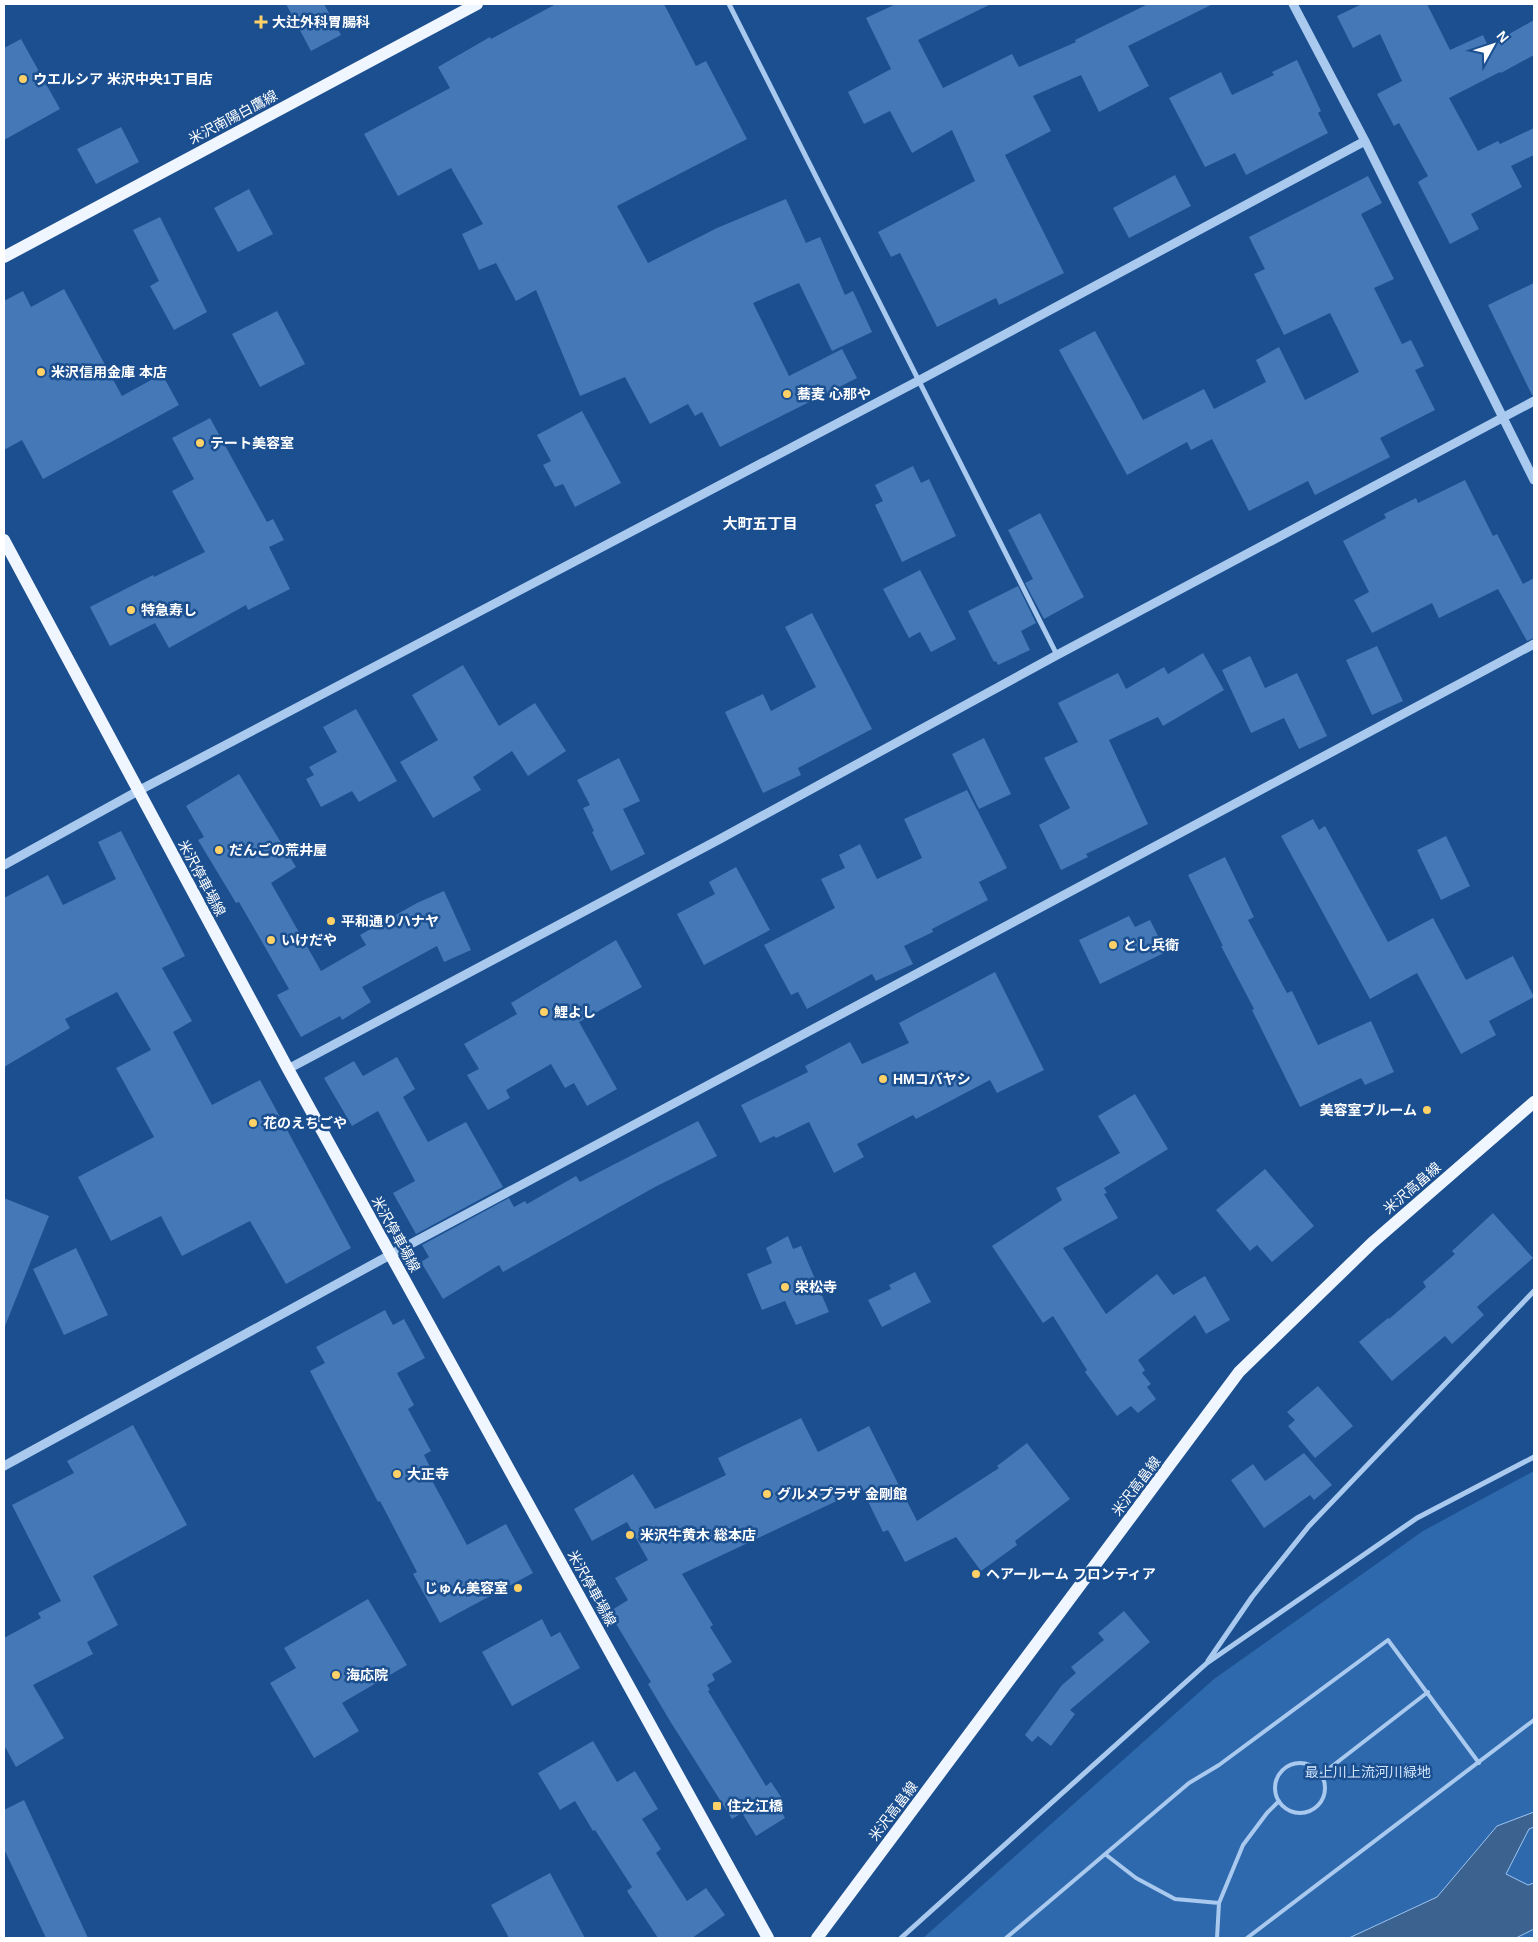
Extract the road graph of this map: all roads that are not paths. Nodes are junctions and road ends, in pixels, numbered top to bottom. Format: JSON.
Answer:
{"nodes":[{"id":1,"x":477,"y":4,"type":"edge"},
{"id":2,"x":729,"y":4,"type":"edge"},
{"id":3,"x":1293,"y":4,"type":"edge"},
{"id":4,"x":1365,"y":142,"type":"junction"},
{"id":5,"x":4,"y":256,"type":"edge"},
{"id":6,"x":918,"y":381,"type":"junction"},
{"id":7,"x":1534,"y":401,"type":"edge"},
{"id":8,"x":1503,"y":417,"type":"junction"},
{"id":9,"x":1534,"y":480,"type":"edge"},
{"id":10,"x":4,"y":540,"type":"edge"},
{"id":11,"x":1534,"y":644,"type":"edge"},
{"id":12,"x":1057,"y":655,"type":"junction"},
{"id":13,"x":138,"y":791,"type":"junction"},
{"id":14,"x":4,"y":865,"type":"edge"},
{"id":15,"x":288,"y":1069,"type":"junction"},
{"id":16,"x":1534,"y":1102,"type":"edge"},
{"id":17,"x":390,"y":1255,"type":"junction"},
{"id":18,"x":1534,"y":1291,"type":"edge"},
{"id":19,"x":1534,"y":1457,"type":"edge"},
{"id":20,"x":4,"y":1466,"type":"edge"},
{"id":21,"x":1207,"y":1663,"type":"junction"},
{"id":22,"x":1428,"y":1692,"type":"junction"},
{"id":23,"x":1534,"y":1720,"type":"edge"},
{"id":24,"x":1478,"y":1763,"type":"junction"},
{"id":25,"x":1322,"y":1774,"type":"junction"},
{"id":26,"x":1279,"y":1801,"type":"junction"},
{"id":27,"x":1105,"y":1854,"type":"junction"},
{"id":28,"x":1219,"y":1903,"type":"junction"},
{"id":29,"x":768,"y":1938,"type":"edge"},
{"id":30,"x":817,"y":1938,"type":"edge"},
{"id":31,"x":901,"y":1938,"type":"edge"},
{"id":32,"x":1006,"y":1938,"type":"edge"},
{"id":33,"x":1217,"y":1938,"type":"edge"},
{"id":34,"x":1247,"y":1938,"type":"edge"}],
"edges":[{"from":1,"to":5,"type":"main road","name":"米沢南陽白鷹線"},
{"from":2,"to":6,"type":"street"},
{"from":3,"to":4,"type":"street"},
{"from":4,"to":6,"type":"street"},
{"from":4,"to":8,"type":"street"},
{"from":6,"to":12,"type":"street"},
{"from":6,"to":13,"type":"street"},
{"from":7,"to":8,"type":"street"},
{"from":8,"to":9,"type":"street"},
{"from":8,"to":12,"type":"street"},
{"from":10,"to":13,"type":"main road","name":"米沢停車場線"},
{"from":11,"to":17,"type":"street"},
{"from":12,"to":15,"type":"street"},
{"from":13,"to":14,"type":"street"},
{"from":13,"to":15,"type":"main road","name":"米沢停車場線"},
{"from":15,"to":17,"type":"main road","name":"米沢停車場線"},
{"from":16,"to":30,"type":"main road","name":"米沢高畠線"},
{"from":17,"to":20,"type":"street"},
{"from":17,"to":29,"type":"main road","name":"米沢停車場線"},
{"from":18,"to":21,"type":"street"},
{"from":19,"to":21,"type":"street"},
{"from":21,"to":31,"type":"street"},
{"from":22,"to":24,"type":"lane"},
{"from":22,"to":25,"type":"lane"},
{"from":22,"to":27,"type":"lane"},
{"from":23,"to":24,"type":"lane"},
{"from":24,"to":34,"type":"lane"},
{"from":25,"to":26,"type":"lane"},
{"from":25,"to":26,"type":"lane"},
{"from":26,"to":28,"type":"lane"},
{"from":27,"to":28,"type":"lane"},
{"from":27,"to":32,"type":"lane"},
{"from":28,"to":33,"type":"lane"}]}
